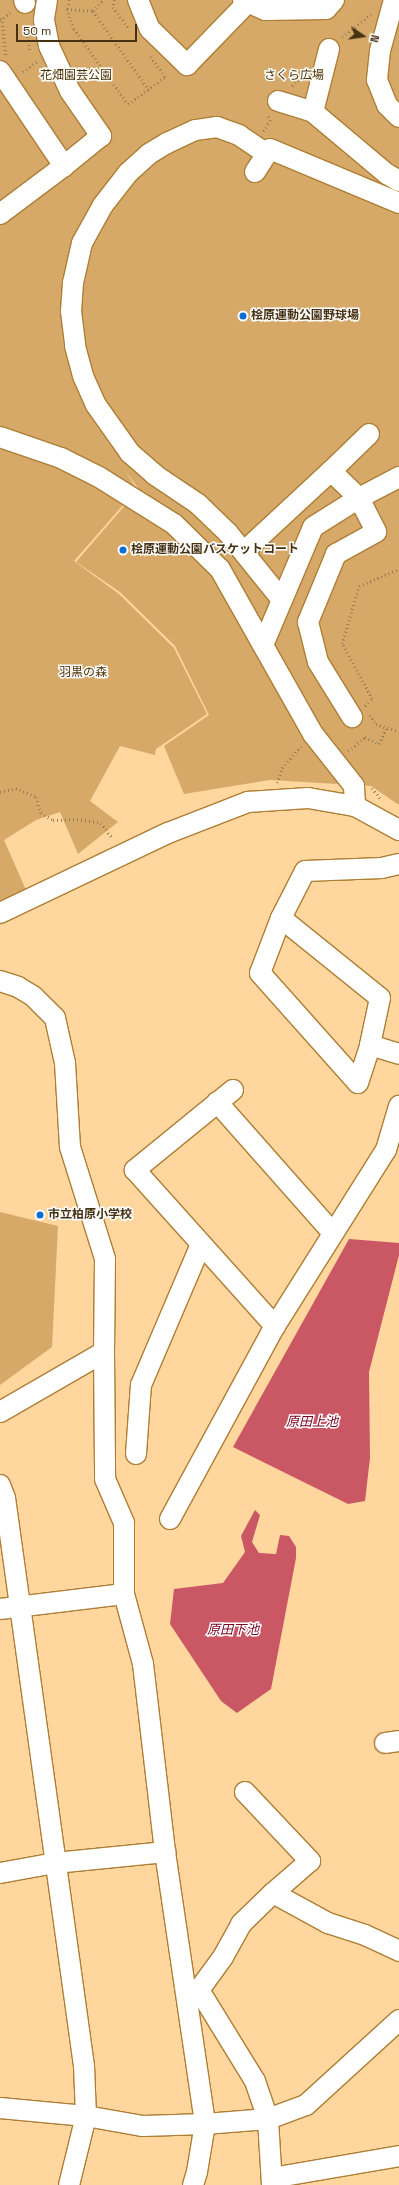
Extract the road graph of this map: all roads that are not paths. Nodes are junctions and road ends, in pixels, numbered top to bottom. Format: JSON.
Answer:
{"nodes":[{"id":1,"x":47,"y":0,"type":"edge"},
{"id":2,"x":138,"y":0,"type":"edge"},
{"id":3,"x":334,"y":0,"type":"edge"},
{"id":4,"x":394,"y":0,"type":"edge"},
{"id":5,"x":245,"y":1,"type":"edge"},
{"id":6,"x":329,"y":49,"type":"road end"},
{"id":7,"x":10,"y":73,"type":"edge"},
{"id":8,"x":278,"y":101,"type":"road end"},
{"id":9,"x":313,"y":112,"type":"junction"},
{"id":10,"x":399,"y":117,"type":"edge"},
{"id":11,"x":261,"y":149,"type":"junction"},
{"id":12,"x":64,"y":166,"type":"junction"},
{"id":13,"x":255,"y":172,"type":"dead end"},
{"id":14,"x":399,"y":181,"type":"edge"},
{"id":15,"x":399,"y":203,"type":"edge"},
{"id":16,"x":0,"y":214,"type":"edge"},
{"id":17,"x":370,"y":434,"type":"dead end"},
{"id":18,"x":0,"y":437,"type":"edge"},
{"id":19,"x":331,"y":470,"type":"junction"},
{"id":20,"x":399,"y":478,"type":"edge"},
{"id":21,"x":359,"y":498,"type":"junction"},
{"id":22,"x":251,"y":545,"type":"dead end"},
{"id":23,"x":282,"y":600,"type":"junction"},
{"id":24,"x":263,"y":645,"type":"junction"},
{"id":25,"x":358,"y":712,"type":"road end"},
{"id":26,"x":356,"y":806,"type":"junction"},
{"id":27,"x":399,"y":830,"type":"edge"},
{"id":28,"x":399,"y":864,"type":"edge"},
{"id":29,"x":0,"y":913,"type":"edge"},
{"id":30,"x":281,"y":918,"type":"junction"},
{"id":31,"x":0,"y":981,"type":"edge"},
{"id":32,"x":370,"y":1045,"type":"junction"},
{"id":33,"x":399,"y":1054,"type":"edge"},
{"id":34,"x":232,"y":1090,"type":"dead end"},
{"id":35,"x":217,"y":1102,"type":"junction"},
{"id":36,"x":399,"y":1106,"type":"edge"},
{"id":37,"x":333,"y":1233,"type":"junction"},
{"id":38,"x":201,"y":1244,"type":"junction"},
{"id":39,"x":275,"y":1326,"type":"junction"},
{"id":40,"x":104,"y":1352,"type":"junction"},
{"id":41,"x":0,"y":1412,"type":"edge"},
{"id":42,"x":136,"y":1454,"type":"dead end"},
{"id":43,"x":0,"y":1485,"type":"edge"},
{"id":44,"x":170,"y":1519,"type":"dead end"},
{"id":45,"x":124,"y":1594,"type":"junction"},
{"id":46,"x":21,"y":1606,"type":"junction"},
{"id":47,"x":0,"y":1609,"type":"edge"},
{"id":48,"x":245,"y":1792,"type":"dead end"},
{"id":49,"x":165,"y":1852,"type":"junction"},
{"id":50,"x":55,"y":1863,"type":"junction"},
{"id":51,"x":0,"y":1873,"type":"edge"},
{"id":52,"x":273,"y":1893,"type":"junction"},
{"id":53,"x":399,"y":1951,"type":"edge"},
{"id":54,"x":399,"y":2020,"type":"edge"},
{"id":55,"x":0,"y":2108,"type":"edge"},
{"id":56,"x":86,"y":2116,"type":"junction"},
{"id":57,"x":268,"y":2119,"type":"junction"},
{"id":58,"x":205,"y":2124,"type":"junction"},
{"id":59,"x":399,"y":2156,"type":"edge"},
{"id":60,"x":272,"y":2182,"type":"edge"},
{"id":61,"x":69,"y":2185,"type":"edge"},
{"id":62,"x":193,"y":2185,"type":"edge"}],
"edges":[{"from":1,"to":12,"type":"street"},
{"from":2,"to":5,"type":"street"},
{"from":3,"to":5,"type":"street"},
{"from":4,"to":10,"type":"street"},
{"from":6,"to":9,"type":"street"},
{"from":7,"to":12,"type":"street"},
{"from":8,"to":9,"type":"street"},
{"from":9,"to":14,"type":"street"},
{"from":11,"to":13,"type":"street"},
{"from":11,"to":15,"type":"street"},
{"from":11,"to":23,"type":"street"},
{"from":12,"to":16,"type":"street"},
{"from":17,"to":19,"type":"street"},
{"from":18,"to":24,"type":"street"},
{"from":19,"to":21,"type":"street"},
{"from":19,"to":22,"type":"street"},
{"from":20,"to":21,"type":"street"},
{"from":21,"to":23,"type":"street"},
{"from":21,"to":25,"type":"street"},
{"from":23,"to":24,"type":"street"},
{"from":24,"to":26,"type":"street"},
{"from":26,"to":27,"type":"street"},
{"from":26,"to":29,"type":"street"},
{"from":28,"to":30,"type":"street"},
{"from":30,"to":32,"type":"street"},
{"from":30,"to":32,"type":"street"},
{"from":31,"to":40,"type":"street"},
{"from":32,"to":33,"type":"street"},
{"from":34,"to":35,"type":"street"},
{"from":35,"to":37,"type":"street"},
{"from":35,"to":38,"type":"street"},
{"from":36,"to":37,"type":"street"},
{"from":37,"to":39,"type":"street"},
{"from":38,"to":39,"type":"street"},
{"from":38,"to":42,"type":"street"},
{"from":39,"to":44,"type":"street"},
{"from":40,"to":41,"type":"street"},
{"from":40,"to":45,"type":"street"},
{"from":43,"to":46,"type":"street"},
{"from":45,"to":46,"type":"street"},
{"from":45,"to":49,"type":"street"},
{"from":46,"to":47,"type":"street"},
{"from":46,"to":50,"type":"street"},
{"from":48,"to":52,"type":"street"},
{"from":49,"to":50,"type":"street"},
{"from":49,"to":58,"type":"street"},
{"from":50,"to":51,"type":"street"},
{"from":50,"to":56,"type":"street"},
{"from":52,"to":53,"type":"street"},
{"from":52,"to":57,"type":"street"},
{"from":54,"to":57,"type":"street"},
{"from":55,"to":56,"type":"street"},
{"from":56,"to":58,"type":"street"},
{"from":56,"to":61,"type":"street"},
{"from":57,"to":58,"type":"street"},
{"from":57,"to":60,"type":"street"},
{"from":58,"to":62,"type":"street"},
{"from":59,"to":60,"type":"street"}]}
